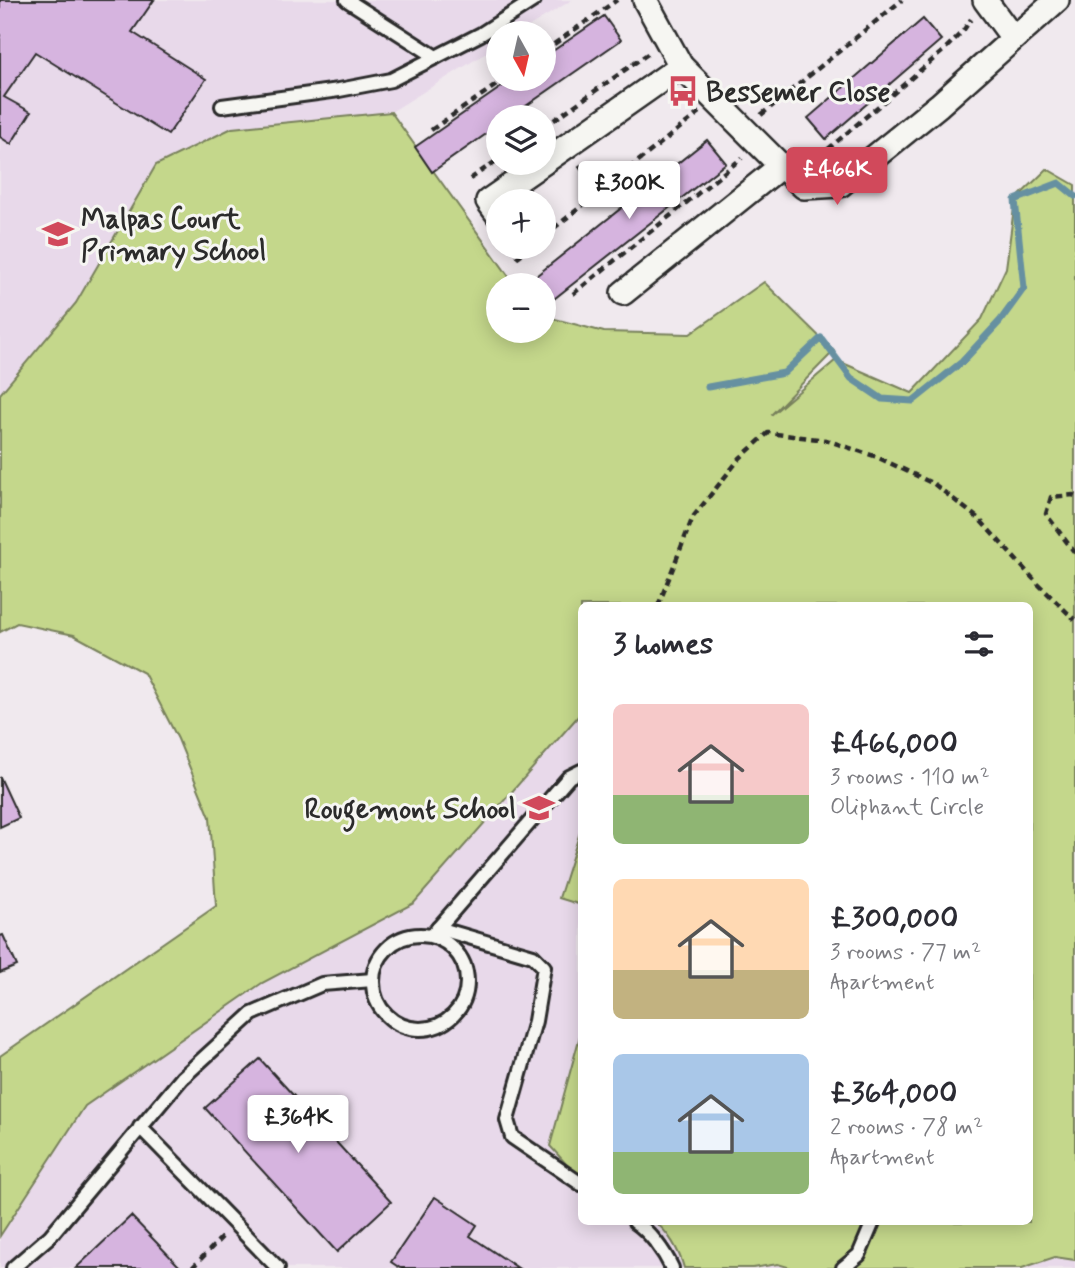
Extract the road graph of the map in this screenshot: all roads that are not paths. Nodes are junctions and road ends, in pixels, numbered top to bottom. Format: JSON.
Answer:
{"nodes":[{"id":1,"x":347,"y":0,"type":"edge"},
{"id":2,"x":534,"y":0,"type":"edge"},
{"id":3,"x":645,"y":0,"type":"edge"},
{"id":4,"x":1057,"y":0,"type":"edge"},
{"id":5,"x":980,"y":5,"type":"edge"},
{"id":6,"x":1013,"y":38,"type":"junction"},
{"id":7,"x":436,"y":57,"type":"junction"},
{"id":8,"x":681,"y":66,"type":"junction"},
{"id":9,"x":222,"y":106,"type":"dead end"},
{"id":10,"x":764,"y":149,"type":"junction"},
{"id":11,"x":556,"y":153,"type":"edge"},
{"id":12,"x":525,"y":175,"type":"edge"},
{"id":13,"x":505,"y":189,"type":"edge"},
{"id":14,"x":623,"y":292,"type":"dead end"},
{"id":15,"x":578,"y":772,"type":"edge"},
{"id":16,"x":435,"y":932,"type":"junction"},
{"id":17,"x":373,"y":981,"type":"junction"},
{"id":18,"x":140,"y":1127,"type":"junction"},
{"id":19,"x":578,"y":1182,"type":"edge"},
{"id":20,"x":640,"y":1225,"type":"edge"},
{"id":21,"x":872,"y":1225,"type":"edge"},
{"id":22,"x":13,"y":1268,"type":"edge"},
{"id":23,"x":278,"y":1268,"type":"edge"},
{"id":24,"x":672,"y":1268,"type":"edge"},
{"id":25,"x":843,"y":1268,"type":"edge"}],
"edges":[{"from":1,"to":7,"type":"lane"},
{"from":2,"to":7,"type":"lane"},
{"from":3,"to":8,"type":"street"},
{"from":4,"to":6,"type":"street"},
{"from":5,"to":6,"type":"street"},
{"from":6,"to":10,"type":"street"},
{"from":7,"to":9,"type":"lane"},
{"from":8,"to":10,"type":"street"},
{"from":8,"to":11,"type":"street"},
{"from":10,"to":14,"type":"street"},
{"from":12,"to":13,"type":"street"},
{"from":15,"to":16,"type":"lane"},
{"from":16,"to":17,"type":"lane"},
{"from":16,"to":17,"type":"lane"},
{"from":16,"to":19,"type":"lane"},
{"from":17,"to":18,"type":"lane"},
{"from":18,"to":22,"type":"lane"},
{"from":18,"to":23,"type":"lane"},
{"from":20,"to":24,"type":"lane"},
{"from":21,"to":25,"type":"lane"}]}
